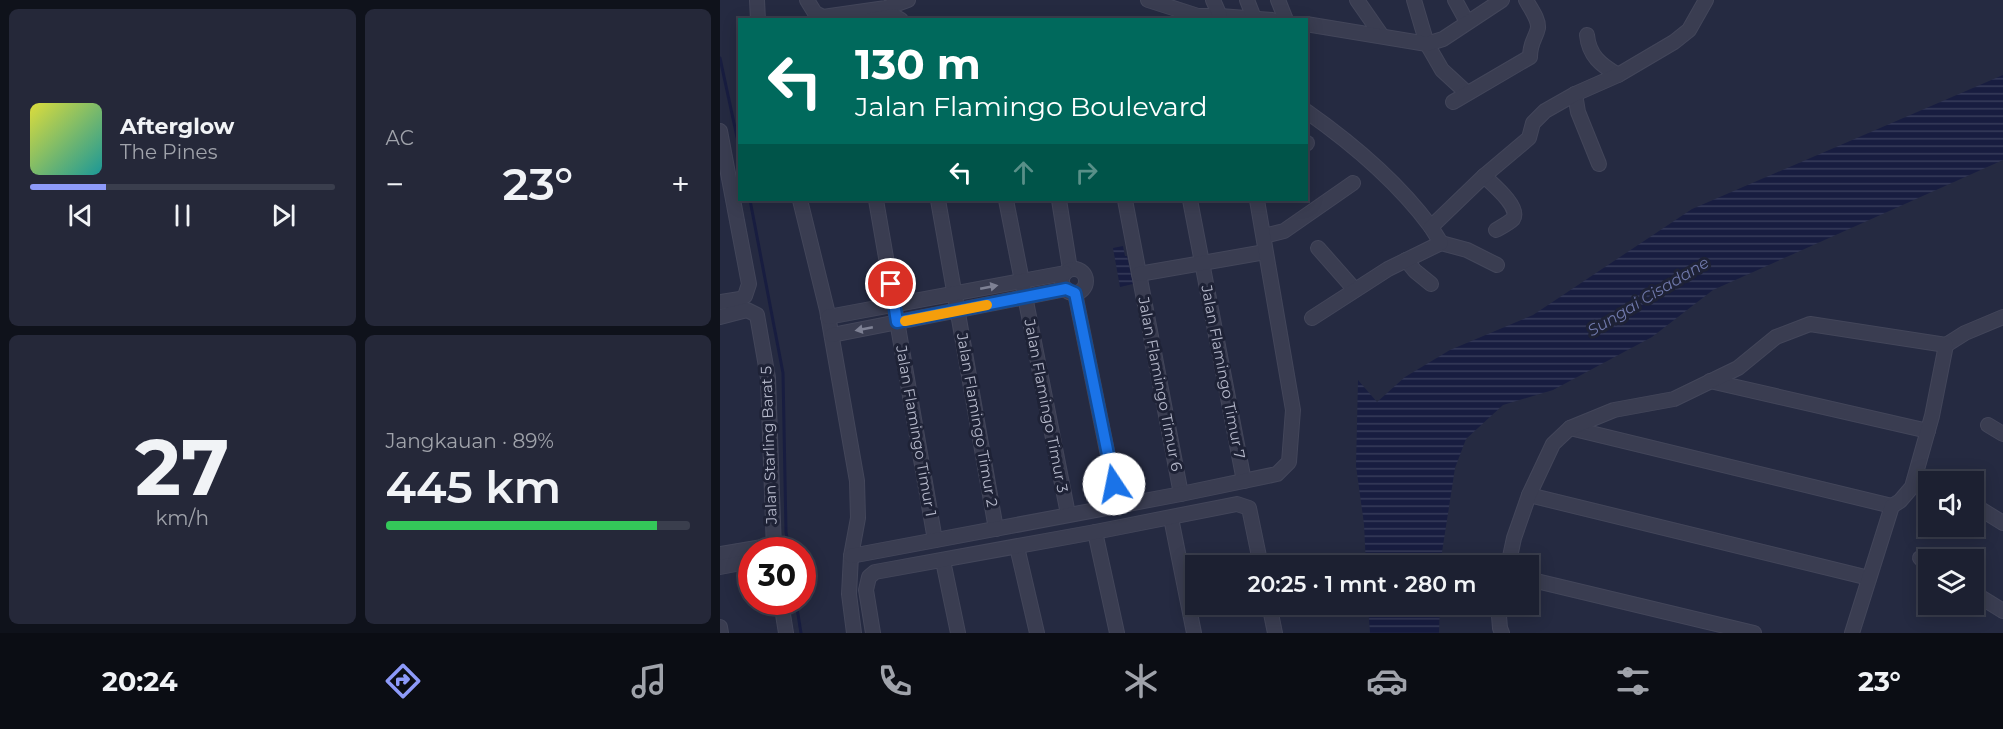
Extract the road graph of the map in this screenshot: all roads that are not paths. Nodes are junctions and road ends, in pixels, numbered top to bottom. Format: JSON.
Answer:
{"nodes":[{"id":1,"x":757,"y":0,"type":"edge"},
{"id":2,"x":807,"y":0,"type":"edge"},
{"id":3,"x":909,"y":0,"type":"edge"},
{"id":4,"x":1148,"y":0,"type":"edge"},
{"id":5,"x":1213,"y":0,"type":"edge"},
{"id":6,"x":1247,"y":0,"type":"edge"},
{"id":7,"x":1278,"y":0,"type":"edge"},
{"id":8,"x":1357,"y":0,"type":"edge"},
{"id":9,"x":1414,"y":0,"type":"edge"},
{"id":10,"x":1455,"y":0,"type":"edge"},
{"id":11,"x":1502,"y":0,"type":"edge"},
{"id":12,"x":1526,"y":0,"type":"edge"},
{"id":13,"x":1706,"y":0,"type":"edge"},
{"id":14,"x":885,"y":4,"type":"edge"},
{"id":15,"x":1220,"y":15,"type":"junction"},
{"id":16,"x":758,"y":18,"type":"edge"},
{"id":17,"x":882,"y":18,"type":"edge"},
{"id":18,"x":898,"y":18,"type":"edge"},
{"id":19,"x":1199,"y":18,"type":"edge"},
{"id":20,"x":1254,"y":18,"type":"joint"},
{"id":21,"x":1285,"y":18,"type":"edge"},
{"id":22,"x":1467,"y":22,"type":"junction"},
{"id":23,"x":1308,"y":24,"type":"edge"},
{"id":24,"x":1587,"y":35,"type":"dead end"},
{"id":25,"x":1382,"y":36,"type":"junction"},
{"id":26,"x":1427,"y":44,"type":"junction"},
{"id":27,"x":1618,"y":75,"type":"junction"},
{"id":28,"x":1467,"y":93,"type":"junction"},
{"id":29,"x":1575,"y":94,"type":"junction"},
{"id":30,"x":1453,"y":102,"type":"dead end"},
{"id":31,"x":1308,"y":113,"type":"edge"},
{"id":32,"x":720,"y":131,"type":"edge"},
{"id":33,"x":1599,"y":164,"type":"dead end"},
{"id":34,"x":1484,"y":176,"type":"junction"},
{"id":35,"x":1353,"y":183,"type":"dead end"},
{"id":36,"x":800,"y":201,"type":"edge"},
{"id":37,"x":876,"y":201,"type":"edge"},
{"id":38,"x":938,"y":201,"type":"edge"},
{"id":39,"x":1006,"y":201,"type":"edge"},
{"id":40,"x":1059,"y":201,"type":"edge"},
{"id":41,"x":1125,"y":201,"type":"edge"},
{"id":42,"x":1190,"y":201,"type":"edge"},
{"id":43,"x":1257,"y":201,"type":"edge"},
{"id":44,"x":1431,"y":227,"type":"junction"},
{"id":45,"x":1496,"y":230,"type":"dead end"},
{"id":46,"x":1264,"y":236,"type":"junction"},
{"id":47,"x":1441,"y":243,"type":"junction"},
{"id":48,"x":1318,"y":248,"type":"dead end"},
{"id":49,"x":1265,"y":252,"type":"junction"},
{"id":50,"x":1406,"y":260,"type":"junction"},
{"id":51,"x":1203,"y":263,"type":"junction"},
{"id":52,"x":1497,"y":265,"type":"dead end"},
{"id":53,"x":1068,"y":271,"type":"junction"},
{"id":54,"x":1139,"y":274,"type":"junction"},
{"id":55,"x":1022,"y":281,"type":"junction"},
{"id":56,"x":1431,"y":284,"type":"dead end"},
{"id":57,"x":1355,"y":290,"type":"junction"},
{"id":58,"x":1071,"y":291,"type":"junction"},
{"id":59,"x":955,"y":294,"type":"junction"},
{"id":60,"x":1025,"y":297,"type":"junction"},
{"id":61,"x":720,"y":302,"type":"edge"},
{"id":62,"x":894,"y":305,"type":"junction"},
{"id":63,"x":958,"y":310,"type":"junction"},
{"id":64,"x":827,"y":313,"type":"junction"},
{"id":65,"x":720,"y":316,"type":"edge"},
{"id":66,"x":2003,"y":317,"type":"edge"},
{"id":67,"x":1312,"y":318,"type":"dead end"},
{"id":68,"x":897,"y":322,"type":"junction"},
{"id":69,"x":831,"y":335,"type":"junction"},
{"id":70,"x":1946,"y":345,"type":"junction"},
{"id":71,"x":1710,"y":381,"type":"junction"},
{"id":72,"x":1988,"y":425,"type":"dead end"},
{"id":73,"x":1570,"y":428,"type":"junction"},
{"id":74,"x":1928,"y":431,"type":"junction"},
{"id":75,"x":2003,"y":434,"type":"edge"},
{"id":76,"x":1244,"y":481,"type":"junction"},
{"id":77,"x":1181,"y":494,"type":"junction"},
{"id":78,"x":1529,"y":495,"type":"junction"},
{"id":79,"x":1118,"y":506,"type":"junction"},
{"id":80,"x":1892,"y":506,"type":"junction"},
{"id":81,"x":1984,"y":511,"type":"edge"},
{"id":82,"x":1068,"y":514,"type":"junction"},
{"id":83,"x":1171,"y":518,"type":"junction"},
{"id":84,"x":2003,"y":523,"type":"edge"},
{"id":85,"x":996,"y":529,"type":"junction"},
{"id":86,"x":1095,"y":532,"type":"junction"},
{"id":87,"x":773,"y":537,"type":"edge"},
{"id":88,"x":935,"y":540,"type":"junction"},
{"id":89,"x":1017,"y":547,"type":"junction"},
{"id":90,"x":738,"y":552,"type":"edge"},
{"id":91,"x":720,"y":554,"type":"edge"},
{"id":92,"x":1259,"y":555,"type":"edge"},
{"id":93,"x":1510,"y":555,"type":"edge"},
{"id":94,"x":851,"y":556,"type":"junction"},
{"id":95,"x":943,"y":561,"type":"junction"},
{"id":96,"x":738,"y":564,"type":"edge"},
{"id":97,"x":720,"y":567,"type":"edge"},
{"id":98,"x":1869,"y":578,"type":"junction"},
{"id":99,"x":1539,"y":582,"type":"edge"},
{"id":100,"x":1984,"y":599,"type":"edge"},
{"id":101,"x":2003,"y":611,"type":"edge"},
{"id":102,"x":783,"y":615,"type":"edge"},
{"id":103,"x":1271,"y":615,"type":"edge"},
{"id":104,"x":1499,"y":615,"type":"edge"},
{"id":105,"x":720,"y":627,"type":"edge"},
{"id":106,"x":721,"y":633,"type":"edge"},
{"id":107,"x":786,"y":633,"type":"edge"},
{"id":108,"x":854,"y":633,"type":"edge"},
{"id":109,"x":873,"y":633,"type":"edge"},
{"id":110,"x":958,"y":633,"type":"edge"},
{"id":111,"x":1037,"y":633,"type":"edge"},
{"id":112,"x":1117,"y":633,"type":"edge"},
{"id":113,"x":1194,"y":633,"type":"edge"},
{"id":114,"x":1275,"y":633,"type":"edge"},
{"id":115,"x":1502,"y":633,"type":"edge"},
{"id":116,"x":1754,"y":633,"type":"edge"},
{"id":117,"x":1852,"y":633,"type":"edge"}],
"edges":[{"from":1,"to":16,"type":"street"},
{"from":2,"to":14,"type":"street"},
{"from":3,"to":14,"type":"street"},
{"from":4,"to":19,"type":"street"},
{"from":5,"to":15,"type":"street"},
{"from":6,"to":20,"type":"street"},
{"from":7,"to":21,"type":"street"},
{"from":8,"to":25,"type":"street"},
{"from":9,"to":26,"type":"street"},
{"from":10,"to":22,"type":"street"},
{"from":11,"to":22,"type":"street"},
{"from":12,"to":28,"type":"street"},
{"from":13,"to":27,"type":"street"},
{"from":15,"to":19,"type":"street"},
{"from":15,"to":20,"type":"street"},
{"from":17,"to":18,"type":"street"},
{"from":22,"to":26,"type":"street"},
{"from":23,"to":25,"type":"street"},
{"from":24,"to":27,"type":"street"},
{"from":25,"to":26,"type":"street"},
{"from":26,"to":28,"type":"street"},
{"from":27,"to":29,"type":"street"},
{"from":28,"to":30,"type":"street"},
{"from":29,"to":33,"type":"street"},
{"from":29,"to":34,"type":"street"},
{"from":31,"to":44,"type":"street"},
{"from":32,"to":61,"type":"street"},
{"from":34,"to":44,"type":"street"},
{"from":34,"to":45,"type":"street"},
{"from":35,"to":46,"type":"street"},
{"from":36,"to":64,"type":"street"},
{"from":37,"to":62,"type":"street","name":"Jalan Flamingo Timur 1"},
{"from":38,"to":59,"type":"street","name":"Jalan Flamingo Timur 2"},
{"from":39,"to":55,"type":"street","name":"Jalan Flamingo Timur 3"},
{"from":40,"to":53,"type":"street"},
{"from":41,"to":54,"type":"street","name":"Jalan Flamingo Timur 6"},
{"from":42,"to":51,"type":"street","name":"Jalan Flamingo Timur 7"},
{"from":43,"to":46,"type":"street"},
{"from":44,"to":47,"type":"street"},
{"from":46,"to":49,"type":"street"},
{"from":47,"to":50,"type":"street"},
{"from":47,"to":52,"type":"street"},
{"from":48,"to":57,"type":"street"},
{"from":49,"to":51,"type":"street"},
{"from":49,"to":76,"type":"street"},
{"from":50,"to":56,"type":"street"},
{"from":50,"to":57,"type":"street"},
{"from":51,"to":54,"type":"street"},
{"from":51,"to":76,"type":"street","name":"Jalan Flamingo Timur 7"},
{"from":53,"to":55,"type":"street"},
{"from":53,"to":58,"type":"street"},
{"from":53,"to":58,"type":"street"},
{"from":54,"to":77,"type":"street","name":"Jalan Flamingo Timur 6"},
{"from":59,"to":55,"type":"street","one_way":true},
{"from":55,"to":60,"type":"street","name":"Jalan Flamingo Timur 3"},
{"from":57,"to":67,"type":"street"},
{"from":58,"to":60,"type":"street"},
{"from":58,"to":79,"type":"street"},
{"from":59,"to":62,"type":"street"},
{"from":59,"to":63,"type":"street","name":"Jalan Flamingo Timur 2"},
{"from":60,"to":63,"type":"street"},
{"from":60,"to":82,"type":"street","name":"Jalan Flamingo Timur 3"},
{"from":62,"to":64,"type":"street"},
{"from":62,"to":68,"type":"street","name":"Jalan Flamingo Timur 1"},
{"from":63,"to":68,"type":"street"},
{"from":63,"to":85,"type":"street","name":"Jalan Flamingo Timur 2"},
{"from":64,"to":69,"type":"street"},
{"from":65,"to":87,"type":"street","name":"Jalan Starling Barat 5"},
{"from":66,"to":70,"type":"street"},
{"from":68,"to":69,"type":"street","one_way":true},
{"from":68,"to":88,"type":"street","name":"Jalan Flamingo Timur 1"},
{"from":69,"to":94,"type":"street"},
{"from":70,"to":71,"type":"street"},
{"from":70,"to":74,"type":"street"},
{"from":71,"to":73,"type":"street"},
{"from":71,"to":74,"type":"street"},
{"from":72,"to":75,"type":"street"},
{"from":73,"to":78,"type":"street"},
{"from":73,"to":80,"type":"street"},
{"from":74,"to":80,"type":"street"},
{"from":76,"to":77,"type":"street"},
{"from":77,"to":79,"type":"street"},
{"from":78,"to":93,"type":"street"},
{"from":78,"to":98,"type":"street"},
{"from":79,"to":82,"type":"street"},
{"from":80,"to":98,"type":"street"},
{"from":81,"to":84,"type":"street"},
{"from":82,"to":85,"type":"street"},
{"from":83,"to":86,"type":"street"},
{"from":83,"to":92,"type":"street"},
{"from":83,"to":113,"type":"street"},
{"from":85,"to":88,"type":"street"},
{"from":86,"to":89,"type":"street"},
{"from":86,"to":112,"type":"street"},
{"from":88,"to":94,"type":"street"},
{"from":89,"to":95,"type":"street"},
{"from":89,"to":111,"type":"street"},
{"from":90,"to":91,"type":"street"},
{"from":94,"to":108,"type":"street"},
{"from":95,"to":109,"type":"street"},
{"from":95,"to":110,"type":"street"},
{"from":96,"to":97,"type":"street"},
{"from":98,"to":117,"type":"street"},
{"from":99,"to":116,"type":"street"},
{"from":100,"to":101,"type":"street"},
{"from":102,"to":107,"type":"street"},
{"from":103,"to":114,"type":"street"},
{"from":104,"to":115,"type":"street"},
{"from":105,"to":106,"type":"street"}]}
